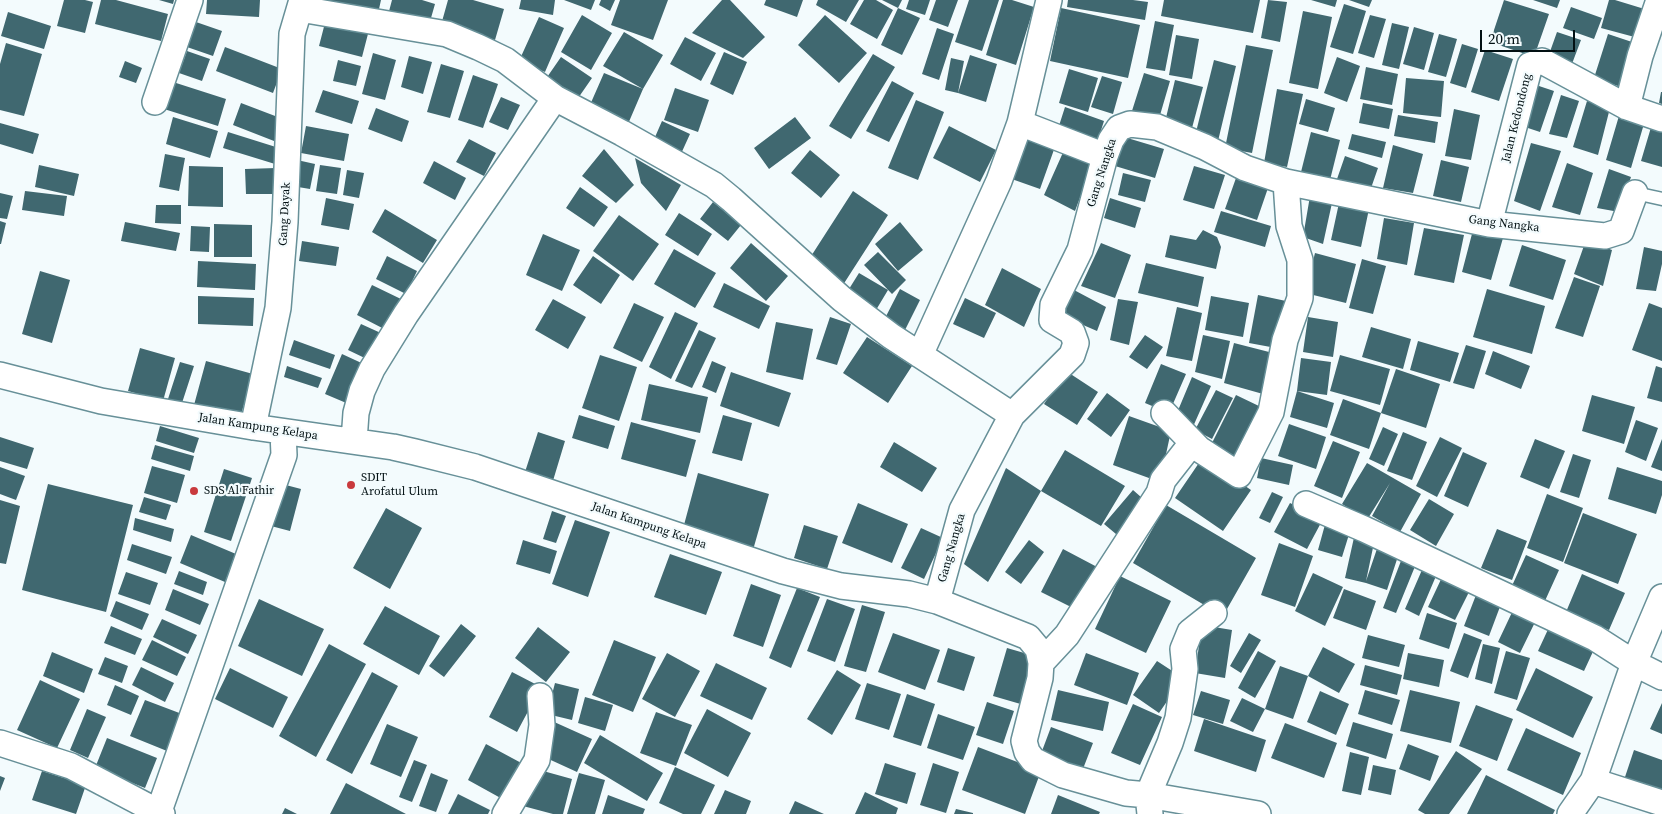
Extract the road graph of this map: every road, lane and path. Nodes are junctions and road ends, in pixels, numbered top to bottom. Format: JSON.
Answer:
{"nodes":[{"id":1,"x":190,"y":0,"type":"edge"},
{"id":2,"x":1049,"y":0,"type":"edge"},
{"id":3,"x":1659,"y":0,"type":"edge"},
{"id":4,"x":301,"y":4,"type":"edge"},
{"id":5,"x":555,"y":98,"type":"junction"},
{"id":6,"x":155,"y":102,"type":"dead end"},
{"id":7,"x":1627,"y":107,"type":"junction"},
{"id":8,"x":1662,"y":118,"type":"edge"},
{"id":9,"x":1020,"y":122,"type":"junction"},
{"id":10,"x":1105,"y":156,"type":"junction"},
{"id":11,"x":1286,"y":182,"type":"junction"},
{"id":12,"x":1636,"y":193,"type":"joint"},
{"id":13,"x":1662,"y":199,"type":"edge"},
{"id":14,"x":1489,"y":224,"type":"junction"},
{"id":15,"x":920,"y":355,"type":"junction"},
{"id":16,"x":0,"y":375,"type":"edge"},
{"id":17,"x":1164,"y":413,"type":"dead end"},
{"id":18,"x":1012,"y":415,"type":"junction"},
{"id":19,"x":253,"y":427,"type":"junction"},
{"id":20,"x":283,"y":432,"type":"junction"},
{"id":21,"x":354,"y":441,"type":"junction"},
{"id":22,"x":1192,"y":443,"type":"junction"},
{"id":23,"x":1306,"y":504,"type":"dead end"},
{"id":24,"x":1662,"y":597,"type":"edge"},
{"id":25,"x":937,"y":600,"type":"junction"},
{"id":26,"x":1214,"y":614,"type":"dead end"},
{"id":27,"x":1041,"y":663,"type":"junction"},
{"id":28,"x":1634,"y":663,"type":"junction"},
{"id":29,"x":1662,"y":677,"type":"edge"},
{"id":30,"x":540,"y":696,"type":"dead end"},
{"id":31,"x":0,"y":743,"type":"edge"},
{"id":32,"x":1593,"y":781,"type":"junction"},
{"id":33,"x":1662,"y":802,"type":"edge"},
{"id":34,"x":1149,"y":804,"type":"edge"},
{"id":35,"x":160,"y":814,"type":"edge"},
{"id":36,"x":505,"y":814,"type":"edge"},
{"id":37,"x":1258,"y":814,"type":"edge"},
{"id":38,"x":1570,"y":814,"type":"edge"}],
"edges":[{"from":1,"to":6,"type":"street"},
{"from":2,"to":9,"type":"street"},
{"from":3,"to":7,"type":"street"},
{"from":4,"to":5,"type":"street"},
{"from":4,"to":19,"type":"street","name":"Gang Dayak"},
{"from":5,"to":15,"type":"street"},
{"from":5,"to":21,"type":"street"},
{"from":7,"to":8,"type":"street","name":"Jalan Kedondong"},
{"from":7,"to":14,"type":"street","name":"Jalan Kedondong"},
{"from":9,"to":10,"type":"street"},
{"from":9,"to":15,"type":"street"},
{"from":10,"to":11,"type":"street","name":"Gang Nangka"},
{"from":10,"to":18,"type":"street","name":"Gang Nangka"},
{"from":11,"to":14,"type":"street","name":"Gang Nangka"},
{"from":11,"to":22,"type":"street"},
{"from":12,"to":13,"type":"lane"},
{"from":12,"to":14,"type":"street","name":"Gang Nangka"},
{"from":15,"to":18,"type":"street"},
{"from":16,"to":19,"type":"street","name":"Jalan Kampung Kelapa"},
{"from":17,"to":22,"type":"street"},
{"from":18,"to":25,"type":"street","name":"Gang Nangka"},
{"from":19,"to":20,"type":"street","name":"Jalan Kampung Kelapa"},
{"from":20,"to":21,"type":"street","name":"Jalan Kampung Kelapa"},
{"from":20,"to":35,"type":"street"},
{"from":21,"to":25,"type":"street","name":"Jalan Kampung Kelapa"},
{"from":22,"to":27,"type":"street"},
{"from":23,"to":28,"type":"street"},
{"from":24,"to":28,"type":"street"},
{"from":25,"to":27,"type":"street","name":"Jalan Kampung Kelapa"},
{"from":26,"to":34,"type":"street"},
{"from":27,"to":34,"type":"street"},
{"from":28,"to":29,"type":"street"},
{"from":28,"to":32,"type":"street"},
{"from":30,"to":36,"type":"street"},
{"from":31,"to":35,"type":"street"},
{"from":32,"to":33,"type":"street"},
{"from":32,"to":38,"type":"street"},
{"from":34,"to":37,"type":"street"}]}
